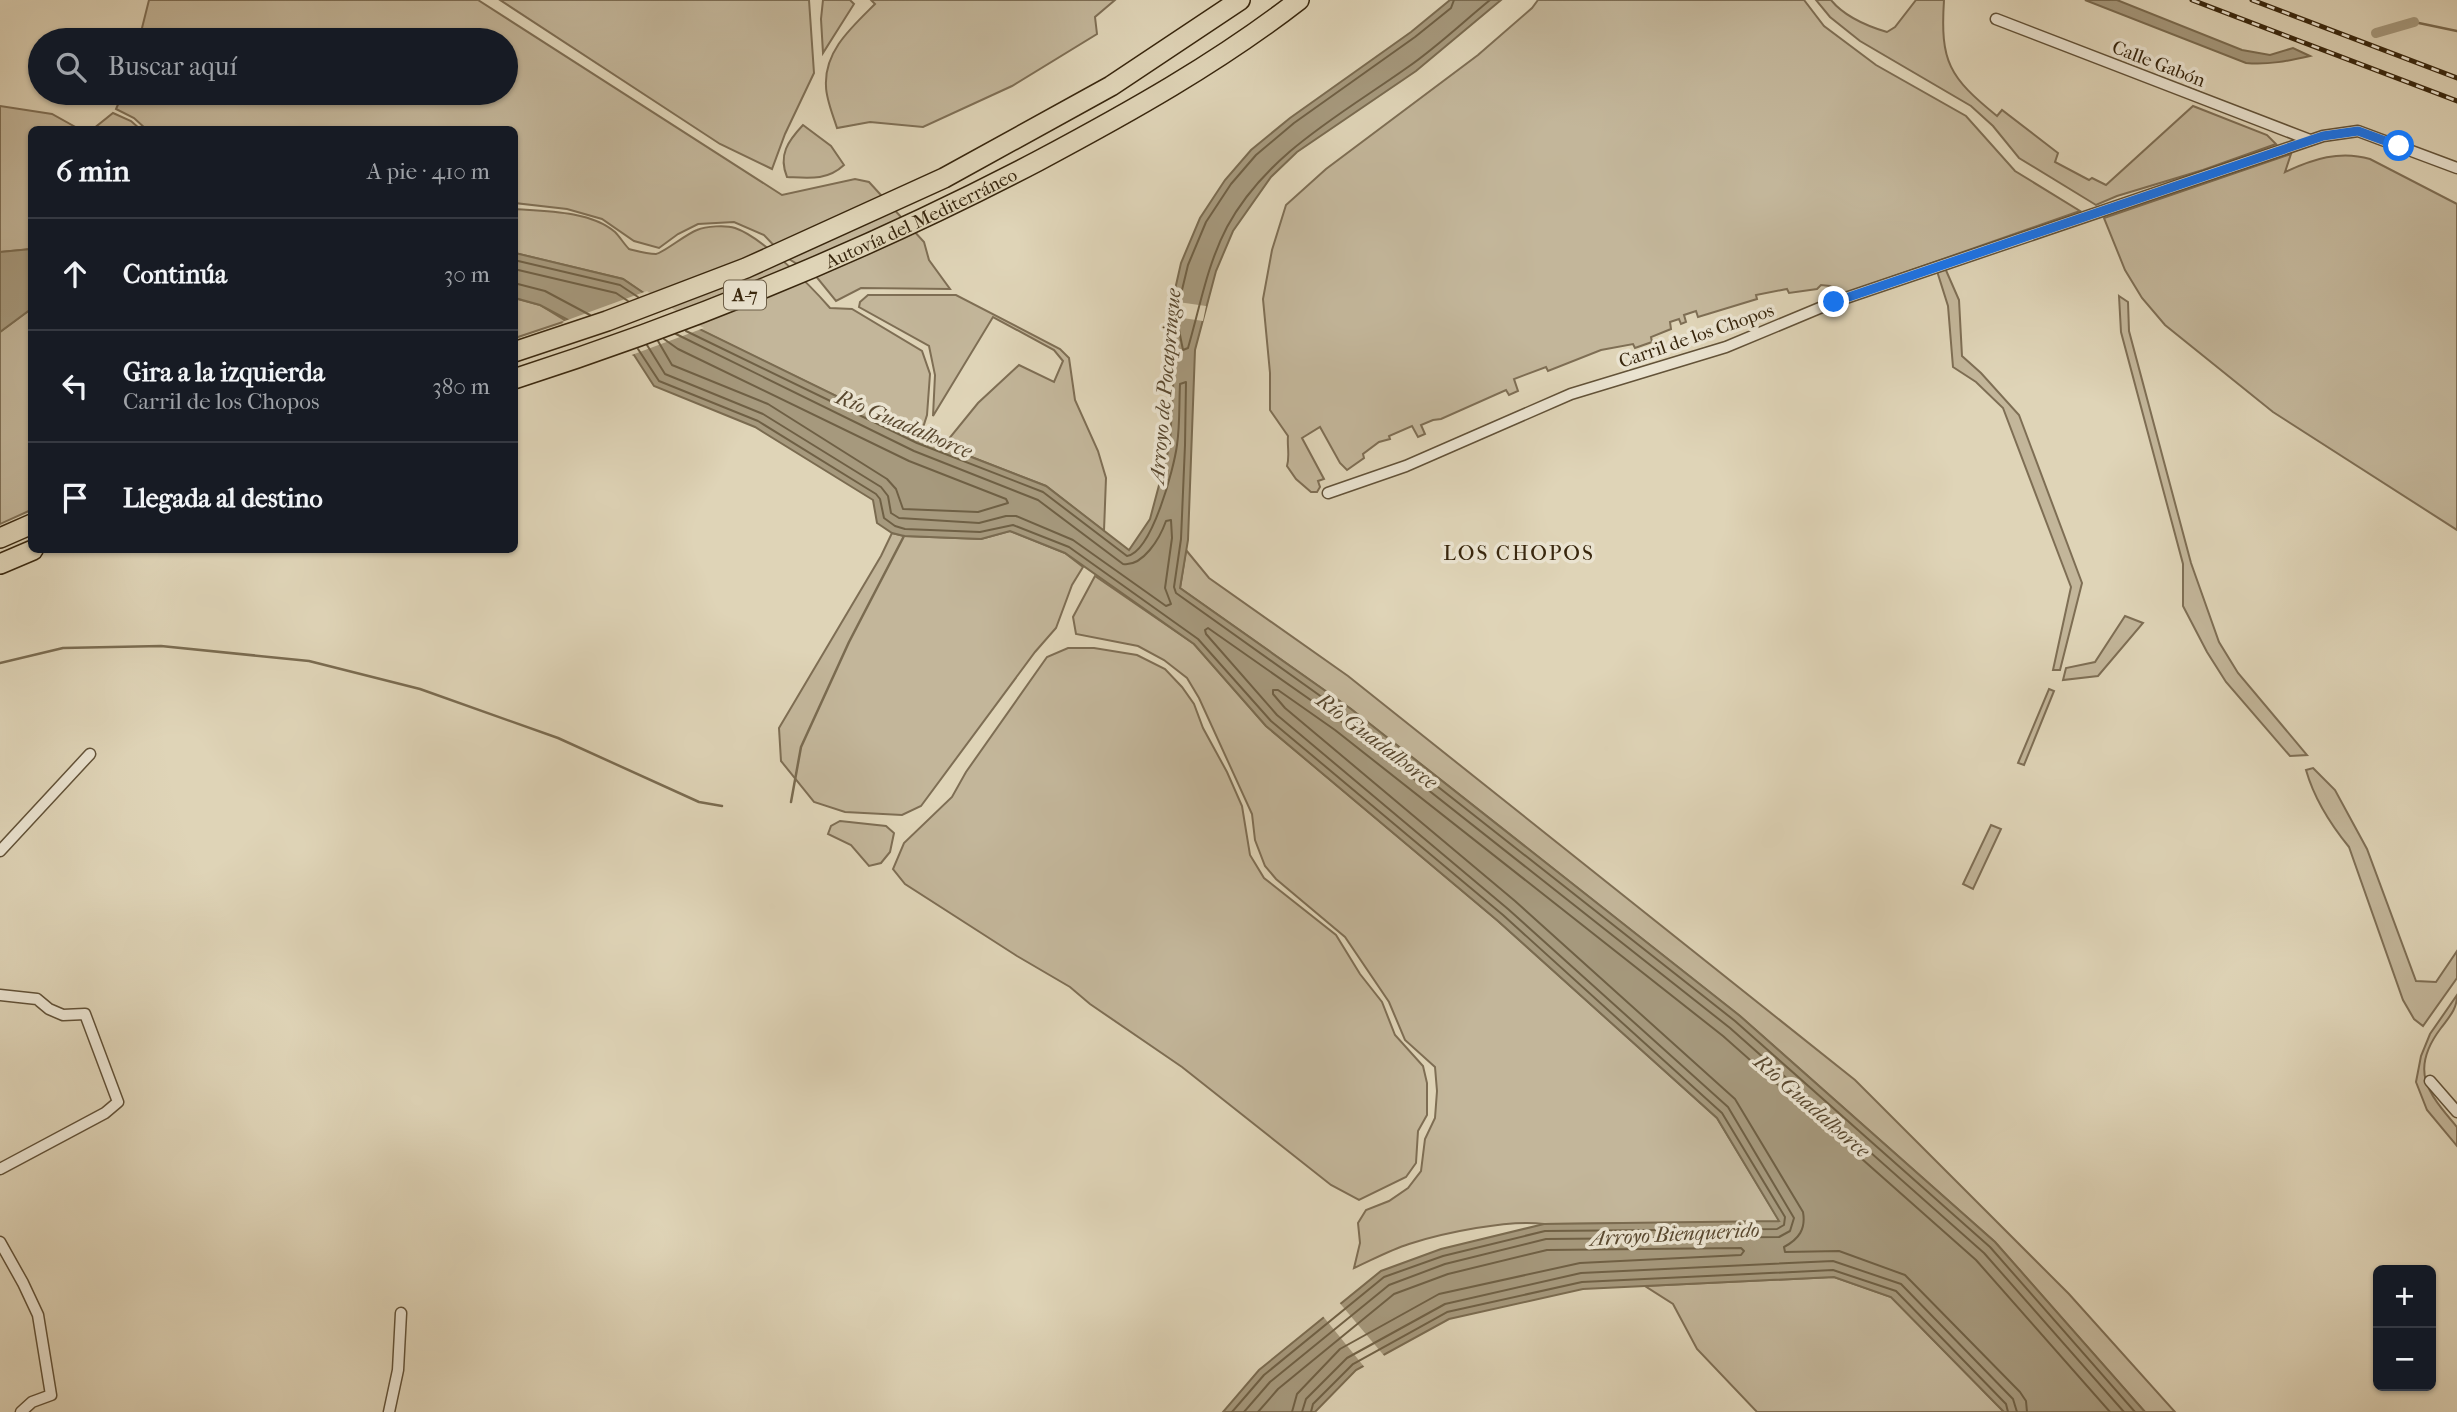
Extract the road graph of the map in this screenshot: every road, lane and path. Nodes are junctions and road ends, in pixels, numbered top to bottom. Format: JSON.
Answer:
{"nodes":[{"id":1,"x":1240,"y":0,"type":"edge"},
{"id":2,"x":1299,"y":0,"type":"edge"},
{"id":3,"x":1996,"y":19,"type":"dead end"},
{"id":4,"x":2310,"y":140,"type":"junction"},
{"id":5,"x":2457,"y":168,"type":"edge"},
{"id":6,"x":518,"y":351,"type":"edge"},
{"id":7,"x":518,"y":378,"type":"edge"},
{"id":8,"x":1328,"y":493,"type":"dead end"},
{"id":9,"x":28,"y":526,"type":"edge"},
{"id":10,"x":0,"y":538,"type":"edge"},
{"id":11,"x":28,"y":552,"type":"edge"},
{"id":12,"x":0,"y":564,"type":"edge"},
{"id":13,"x":90,"y":754,"type":"dead end"},
{"id":14,"x":0,"y":850,"type":"edge"},
{"id":15,"x":0,"y":995,"type":"edge"},
{"id":16,"x":2430,"y":1080,"type":"dead end"},
{"id":17,"x":2457,"y":1112,"type":"edge"},
{"id":18,"x":0,"y":1169,"type":"edge"},
{"id":19,"x":0,"y":1242,"type":"edge"},
{"id":20,"x":401,"y":1313,"type":"dead end"},
{"id":21,"x":22,"y":1412,"type":"edge"},
{"id":22,"x":388,"y":1412,"type":"edge"}],
"edges":[{"from":1,"to":6,"type":"highway","name":"Autovía del Mediterráneo","number":"A-7"},
{"from":2,"to":7,"type":"highway","name":"Autovía del Mediterráneo","number":"A-7"},
{"from":3,"to":4,"type":"street","name":"Calle Gabón"},
{"from":4,"to":5,"type":"street","name":"Carril de los Chopos"},
{"from":4,"to":8,"type":"street","name":"Carril de los Chopos"},
{"from":9,"to":10,"type":"highway"},
{"from":11,"to":12,"type":"highway"},
{"from":13,"to":14,"type":"street"},
{"from":15,"to":18,"type":"street"},
{"from":16,"to":17,"type":"street"},
{"from":19,"to":21,"type":"street"},
{"from":20,"to":22,"type":"street"}]}
